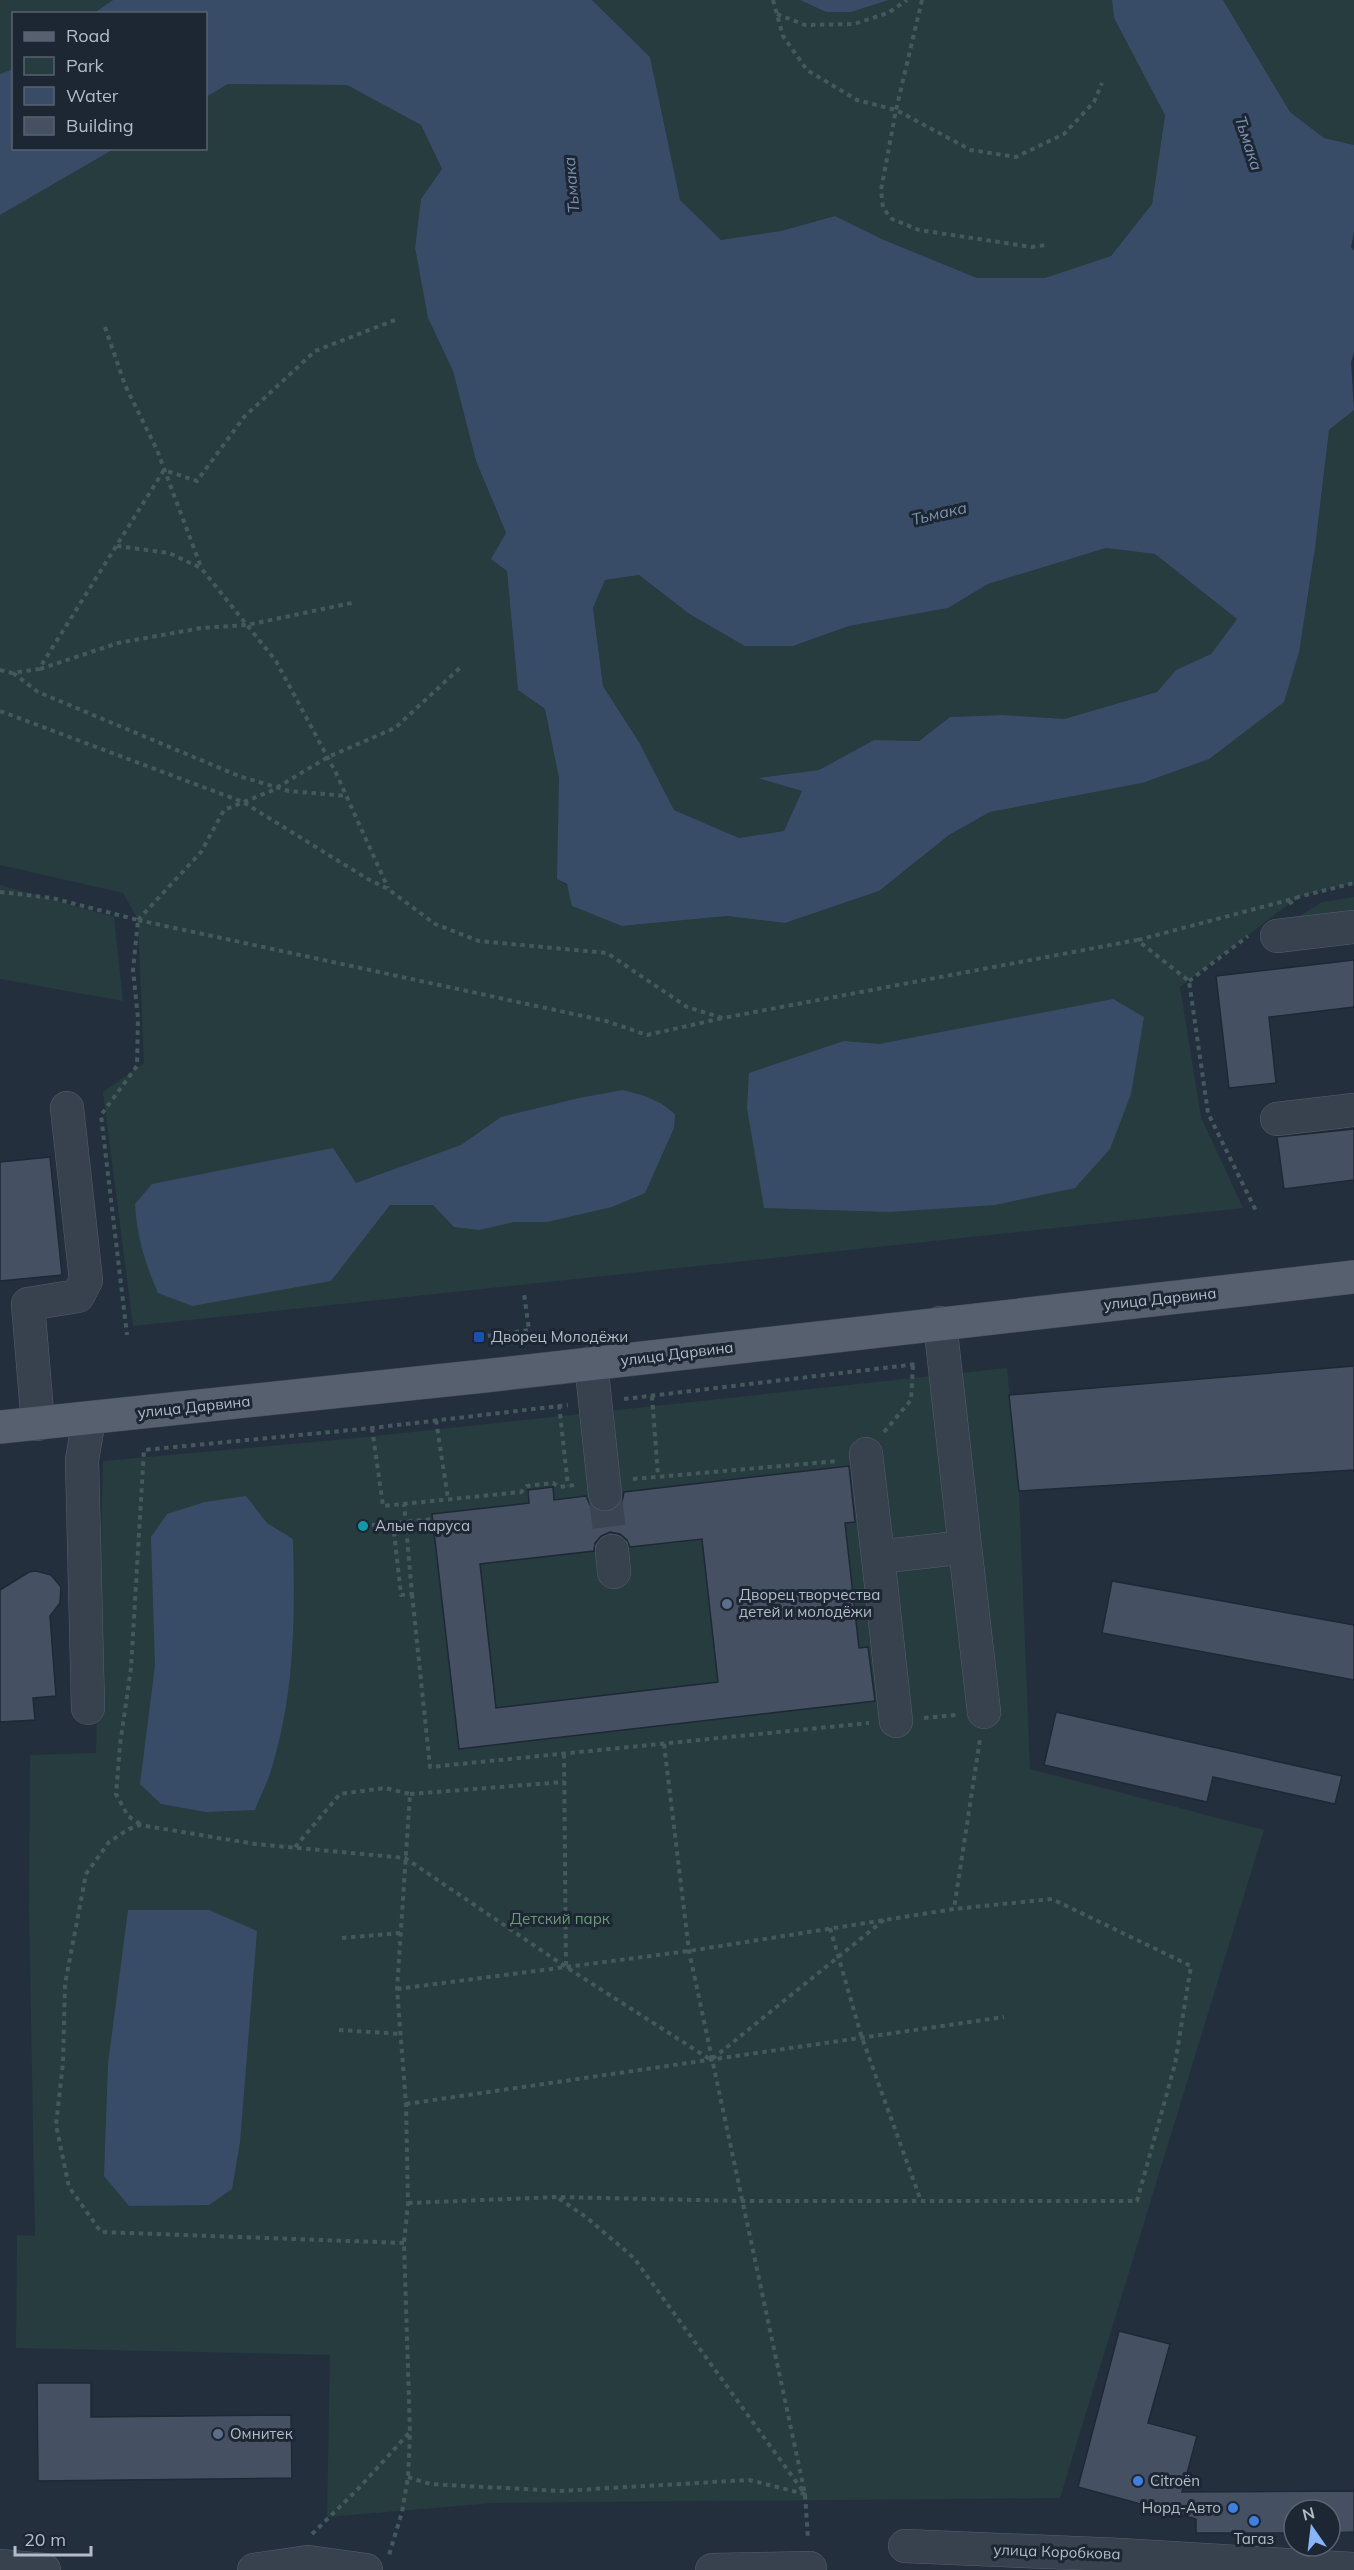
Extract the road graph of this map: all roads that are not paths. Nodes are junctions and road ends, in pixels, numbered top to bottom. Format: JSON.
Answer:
{"nodes":[{"id":1,"x":1354,"y":927,"type":"edge"},
{"id":2,"x":1277,"y":936,"type":"dead end"},
{"id":3,"x":67,"y":1108,"type":"dead end"},
{"id":4,"x":1354,"y":1110,"type":"edge"},
{"id":5,"x":1277,"y":1119,"type":"dead end"},
{"id":6,"x":1354,"y":1277,"type":"edge"},
{"id":7,"x":940,"y":1323,"type":"junction"},
{"id":8,"x":591,"y":1364,"type":"junction"},
{"id":9,"x":89,"y":1419,"type":"junction"},
{"id":10,"x":38,"y":1424,"type":"junction"},
{"id":11,"x":0,"y":1427,"type":"edge"},
{"id":12,"x":866,"y":1454,"type":"road end"},
{"id":13,"x":605,"y":1494,"type":"tunnel mouth"},
{"id":14,"x":965,"y":1547,"type":"junction"},
{"id":15,"x":878,"y":1557,"type":"junction"},
{"id":16,"x":88,"y":1708,"type":"dead end"},
{"id":17,"x":984,"y":1712,"type":"road end"},
{"id":18,"x":896,"y":1721,"type":"road end"},
{"id":19,"x":904,"y":2546,"type":"dead end"},
{"id":20,"x":377,"y":2565,"type":"edge"},
{"id":21,"x":0,"y":2566,"type":"edge"},
{"id":22,"x":810,"y":2569,"type":"edge"},
{"id":23,"x":1354,"y":2569,"type":"edge"},
{"id":24,"x":44,"y":2570,"type":"edge"},
{"id":25,"x":254,"y":2570,"type":"edge"},
{"id":26,"x":712,"y":2570,"type":"edge"}],
"edges":[{"from":1,"to":2,"type":"street"},
{"from":3,"to":10,"type":"street"},
{"from":4,"to":5,"type":"street"},
{"from":6,"to":7,"type":"main road","name":"улица Дарвина"},
{"from":7,"to":8,"type":"main road","name":"улица Дарвина"},
{"from":7,"to":14,"type":"street"},
{"from":8,"to":9,"type":"main road","name":"улица Дарвина"},
{"from":8,"to":13,"type":"street"},
{"from":9,"to":10,"type":"main road","name":"улица Дарвина"},
{"from":9,"to":16,"type":"street"},
{"from":10,"to":11,"type":"main road","name":"улица Дарвина"},
{"from":12,"to":15,"type":"street"},
{"from":14,"to":15,"type":"street"},
{"from":14,"to":17,"type":"street"},
{"from":15,"to":18,"type":"street"},
{"from":19,"to":23,"type":"street","name":"улица Коробкова"},
{"from":20,"to":25,"type":"street"},
{"from":21,"to":24,"type":"street"},
{"from":22,"to":26,"type":"street"}]}
